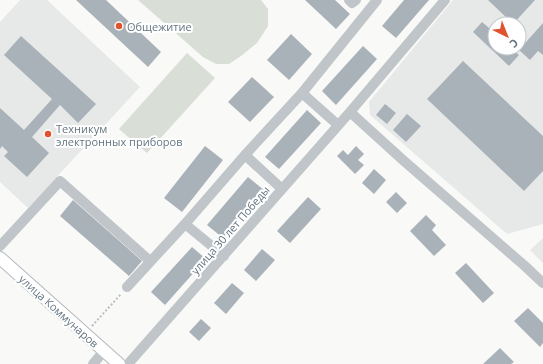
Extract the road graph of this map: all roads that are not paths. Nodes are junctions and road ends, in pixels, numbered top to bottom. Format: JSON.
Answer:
{"nodes":[{"id":1,"x":349,"y":0,"type":"edge"},
{"id":2,"x":356,"y":0,"type":"edge"},
{"id":3,"x":377,"y":0,"type":"edge"},
{"id":4,"x":444,"y":0,"type":"edge"},
{"id":5,"x":302,"y":93,"type":"junction"},
{"id":6,"x":350,"y":112,"type":"junction"},
{"id":7,"x":338,"y":125,"type":"junction"},
{"id":8,"x":245,"y":155,"type":"junction"},
{"id":9,"x":282,"y":189,"type":"junction"},
{"id":10,"x":185,"y":224,"type":"junction"},
{"id":11,"x":0,"y":246,"type":"edge"},
{"id":12,"x":224,"y":256,"type":"junction"},
{"id":13,"x":0,"y":258,"type":"edge"},
{"id":14,"x":150,"y":261,"type":"junction"},
{"id":15,"x":543,"y":284,"type":"edge"},
{"id":16,"x":128,"y":287,"type":"road end"},
{"id":17,"x":104,"y":351,"type":"junction"},
{"id":18,"x":93,"y":364,"type":"edge"},
{"id":19,"x":119,"y":364,"type":"edge"},
{"id":20,"x":128,"y":364,"type":"edge"}],
"edges":[{"from":1,"to":2,"type":"street"},
{"from":3,"to":5,"type":"street"},
{"from":4,"to":6,"type":"street","name":"улица 30 лет Победы"},
{"from":5,"to":7,"type":"street"},
{"from":5,"to":8,"type":"street"},
{"from":6,"to":7,"type":"street","name":"улица 30 лет Победы"},
{"from":6,"to":15,"type":"street"},
{"from":7,"to":9,"type":"street","name":"улица 30 лет Победы"},
{"from":8,"to":9,"type":"street"},
{"from":8,"to":10,"type":"street"},
{"from":9,"to":12,"type":"street","name":"улица 30 лет Победы"},
{"from":10,"to":12,"type":"street"},
{"from":10,"to":14,"type":"street"},
{"from":11,"to":14,"type":"street"},
{"from":12,"to":20,"type":"street","name":"улица 30 лет Победы"},
{"from":13,"to":17,"type":"main road","name":"улица Коммунаров"},
{"from":14,"to":16,"type":"street"},
{"from":17,"to":18,"type":"street"},
{"from":17,"to":19,"type":"main road","name":"улица Коммунаров"}]}
